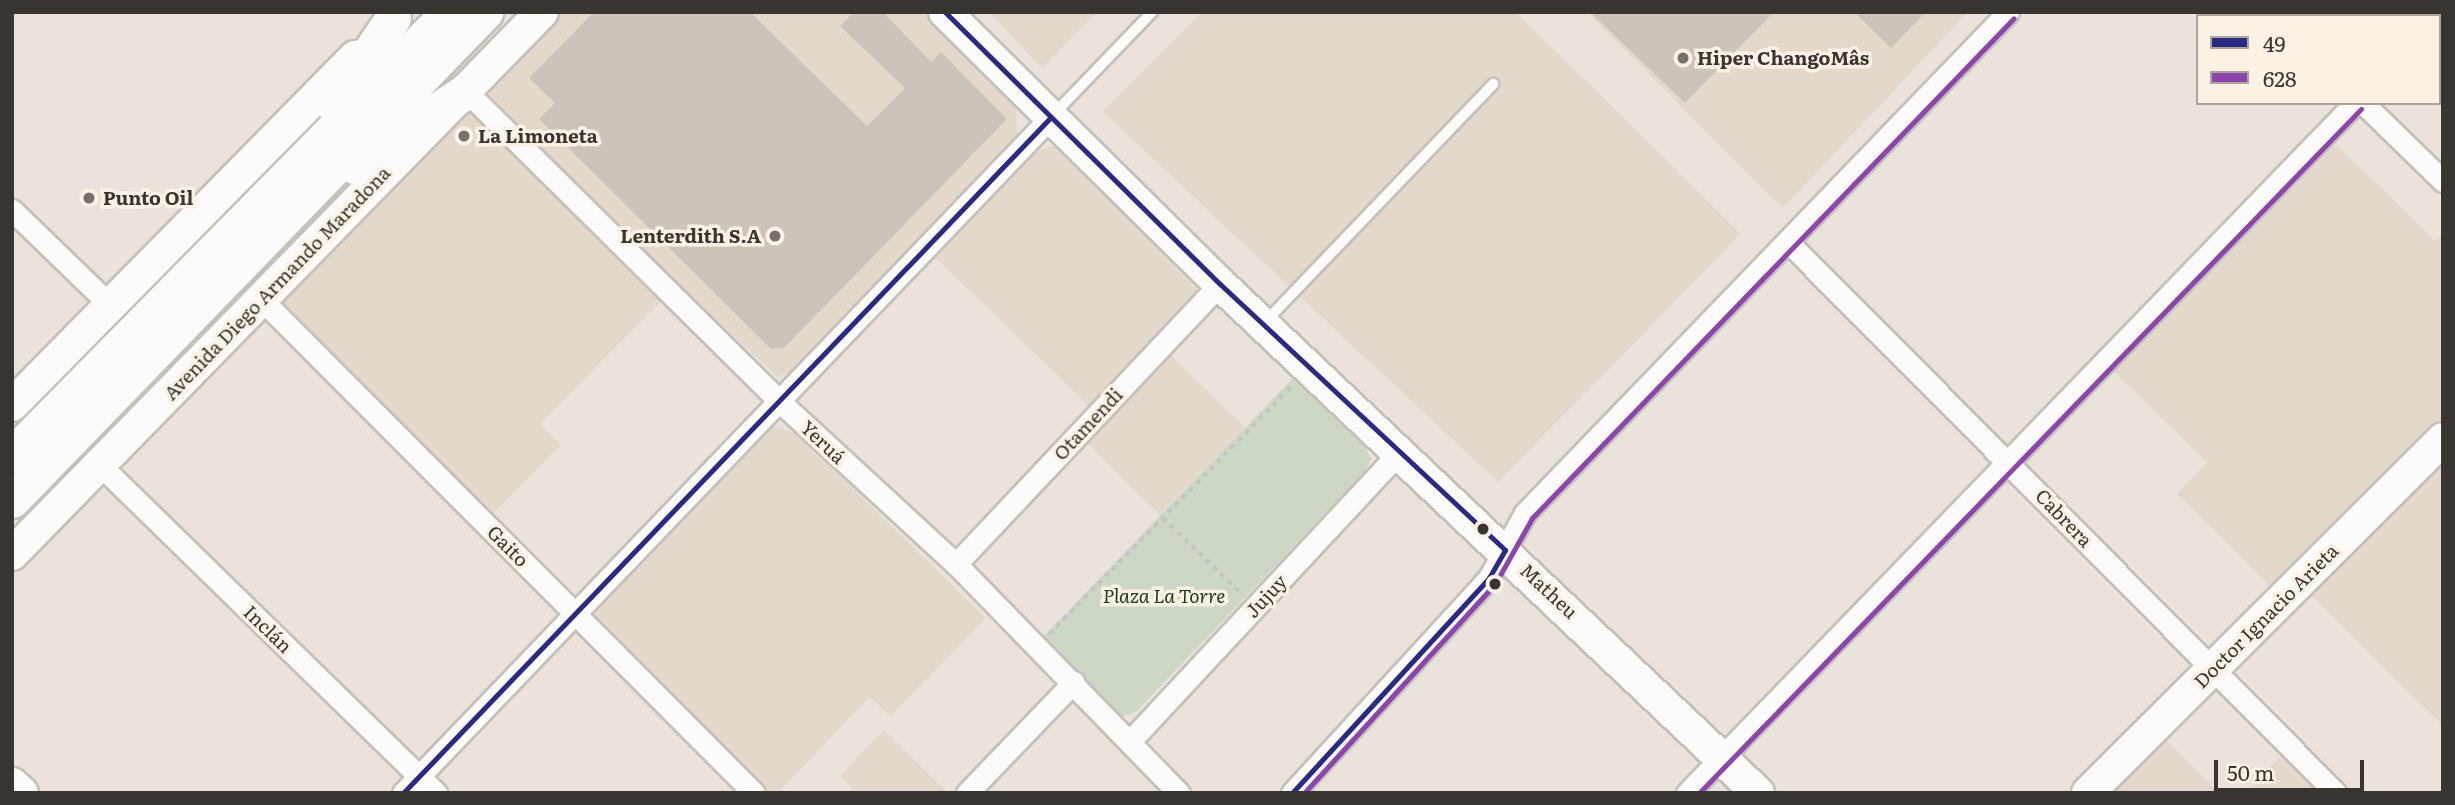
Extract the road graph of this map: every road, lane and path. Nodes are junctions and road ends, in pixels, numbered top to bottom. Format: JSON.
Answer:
{"nodes":[{"id":1,"x":449,"y":12,"type":"edge"},
{"id":2,"x":485,"y":12,"type":"edge"},
{"id":3,"x":542,"y":12,"type":"edge"},
{"id":4,"x":945,"y":12,"type":"edge"},
{"id":5,"x":1152,"y":12,"type":"edge"},
{"id":6,"x":2008,"y":12,"type":"edge"},
{"id":7,"x":393,"y":14,"type":"edge"},
{"id":8,"x":1493,"y":84,"type":"dead end"},
{"id":9,"x":466,"y":91,"type":"junction"},
{"id":10,"x":2353,"y":105,"type":"edge"},
{"id":11,"x":2365,"y":105,"type":"edge"},
{"id":12,"x":1051,"y":117,"type":"junction"},
{"id":13,"x":285,"y":176,"type":"junction"},
{"id":14,"x":2443,"y":181,"type":"edge"},
{"id":15,"x":12,"y":210,"type":"edge"},
{"id":16,"x":288,"y":211,"type":"junction"},
{"id":17,"x":1790,"y":244,"type":"junction"},
{"id":18,"x":1220,"y":284,"type":"junction"},
{"id":19,"x":261,"y":299,"type":"junction"},
{"id":20,"x":110,"y":304,"type":"junction"},
{"id":21,"x":1263,"y":324,"type":"junction"},
{"id":22,"x":1297,"y":381,"type":"dead end"},
{"id":23,"x":778,"y":400,"type":"junction"},
{"id":24,"x":12,"y":405,"type":"edge"},
{"id":25,"x":2443,"y":439,"type":"edge"},
{"id":26,"x":1400,"y":452,"type":"junction"},
{"id":27,"x":12,"y":455,"type":"edge"},
{"id":28,"x":2010,"y":462,"type":"junction"},
{"id":29,"x":100,"y":465,"type":"junction"},
{"id":30,"x":12,"y":500,"type":"edge"},
{"id":31,"x":1163,"y":518,"type":"junction"},
{"id":32,"x":1505,"y":550,"type":"junction"},
{"id":33,"x":12,"y":554,"type":"edge"},
{"id":34,"x":956,"y":564,"type":"junction"},
{"id":35,"x":1245,"y":597,"type":"dead end"},
{"id":36,"x":575,"y":612,"type":"junction"},
{"id":37,"x":1043,"y":640,"type":"dead end"},
{"id":38,"x":2213,"y":670,"type":"junction"},
{"id":39,"x":1074,"y":682,"type":"junction"},
{"id":40,"x":1132,"y":739,"type":"junction"},
{"id":41,"x":1722,"y":757,"type":"junction"},
{"id":42,"x":419,"y":776,"type":"junction"},
{"id":43,"x":12,"y":784,"type":"edge"},
{"id":44,"x":22,"y":793,"type":"edge"},
{"id":45,"x":403,"y":793,"type":"edge"},
{"id":46,"x":436,"y":793,"type":"edge"},
{"id":47,"x":754,"y":793,"type":"edge"},
{"id":48,"x":967,"y":793,"type":"edge"},
{"id":49,"x":1180,"y":793,"type":"edge"},
{"id":50,"x":1292,"y":793,"type":"edge"},
{"id":51,"x":1687,"y":793,"type":"edge"},
{"id":52,"x":1758,"y":793,"type":"edge"},
{"id":53,"x":2088,"y":793,"type":"edge"},
{"id":54,"x":2336,"y":793,"type":"edge"}],
"edges":[{"from":1,"to":13,"type":"main road"},
{"from":2,"to":16,"type":"main road"},
{"from":3,"to":9,"type":"street","name":"Avenida Diego Armando Maradona"},
{"from":4,"to":12,"type":"street","name":"Matheu"},
{"from":5,"to":12,"type":"lane"},
{"from":6,"to":17,"type":"street"},
{"from":7,"to":13,"type":"main road"},
{"from":7,"to":20,"type":"street"},
{"from":8,"to":21,"type":"lane"},
{"from":9,"to":16,"type":"main road"},
{"from":9,"to":19,"type":"street","name":"Avenida Diego Armando Maradona"},
{"from":9,"to":23,"type":"street","name":"Yeruá"},
{"from":10,"to":28,"type":"street"},
{"from":11,"to":14,"type":"street"},
{"from":12,"to":18,"type":"street","name":"Matheu"},
{"from":12,"to":23,"type":"street"},
{"from":13,"to":27,"type":"main road"},
{"from":15,"to":20,"type":"street"},
{"from":16,"to":30,"type":"main road"},
{"from":17,"to":28,"type":"street","name":"Cabrera"},
{"from":17,"to":32,"type":"street"},
{"from":18,"to":21,"type":"street","name":"Matheu"},
{"from":18,"to":34,"type":"street","name":"Otamendi"},
{"from":19,"to":29,"type":"street","name":"Avenida Diego Armando Maradona"},
{"from":19,"to":36,"type":"street","name":"Gaito"},
{"from":20,"to":24,"type":"street"},
{"from":21,"to":26,"type":"street","name":"Matheu"},
{"from":22,"to":31,"type":"path"},
{"from":23,"to":34,"type":"street","name":"Yeruá"},
{"from":23,"to":36,"type":"street"},
{"from":25,"to":38,"type":"street","name":"Doctor Ignacio Arieta"},
{"from":26,"to":32,"type":"street","name":"Matheu"},
{"from":26,"to":40,"type":"street","name":"Jujuy"},
{"from":28,"to":38,"type":"street","name":"Cabrera"},
{"from":28,"to":41,"type":"street"},
{"from":29,"to":33,"type":"street","name":"Avenida Diego Armando Maradona"},
{"from":29,"to":42,"type":"street","name":"Inclán"},
{"from":31,"to":35,"type":"path"},
{"from":31,"to":37,"type":"path"},
{"from":32,"to":41,"type":"street","name":"Matheu"},
{"from":32,"to":50,"type":"street"},
{"from":34,"to":39,"type":"street","name":"Yeruá"},
{"from":36,"to":42,"type":"street"},
{"from":36,"to":47,"type":"street","name":"Gaito"},
{"from":38,"to":53,"type":"street","name":"Doctor Ignacio Arieta"},
{"from":38,"to":54,"type":"street","name":"Cabrera"},
{"from":39,"to":40,"type":"street","name":"Yeruá"},
{"from":39,"to":48,"type":"street"},
{"from":40,"to":49,"type":"street","name":"Yeruá"},
{"from":41,"to":51,"type":"street"},
{"from":41,"to":52,"type":"street","name":"Matheu"},
{"from":42,"to":45,"type":"street"},
{"from":42,"to":46,"type":"street","name":"Inclán"},
{"from":43,"to":44,"type":"street"}]}
